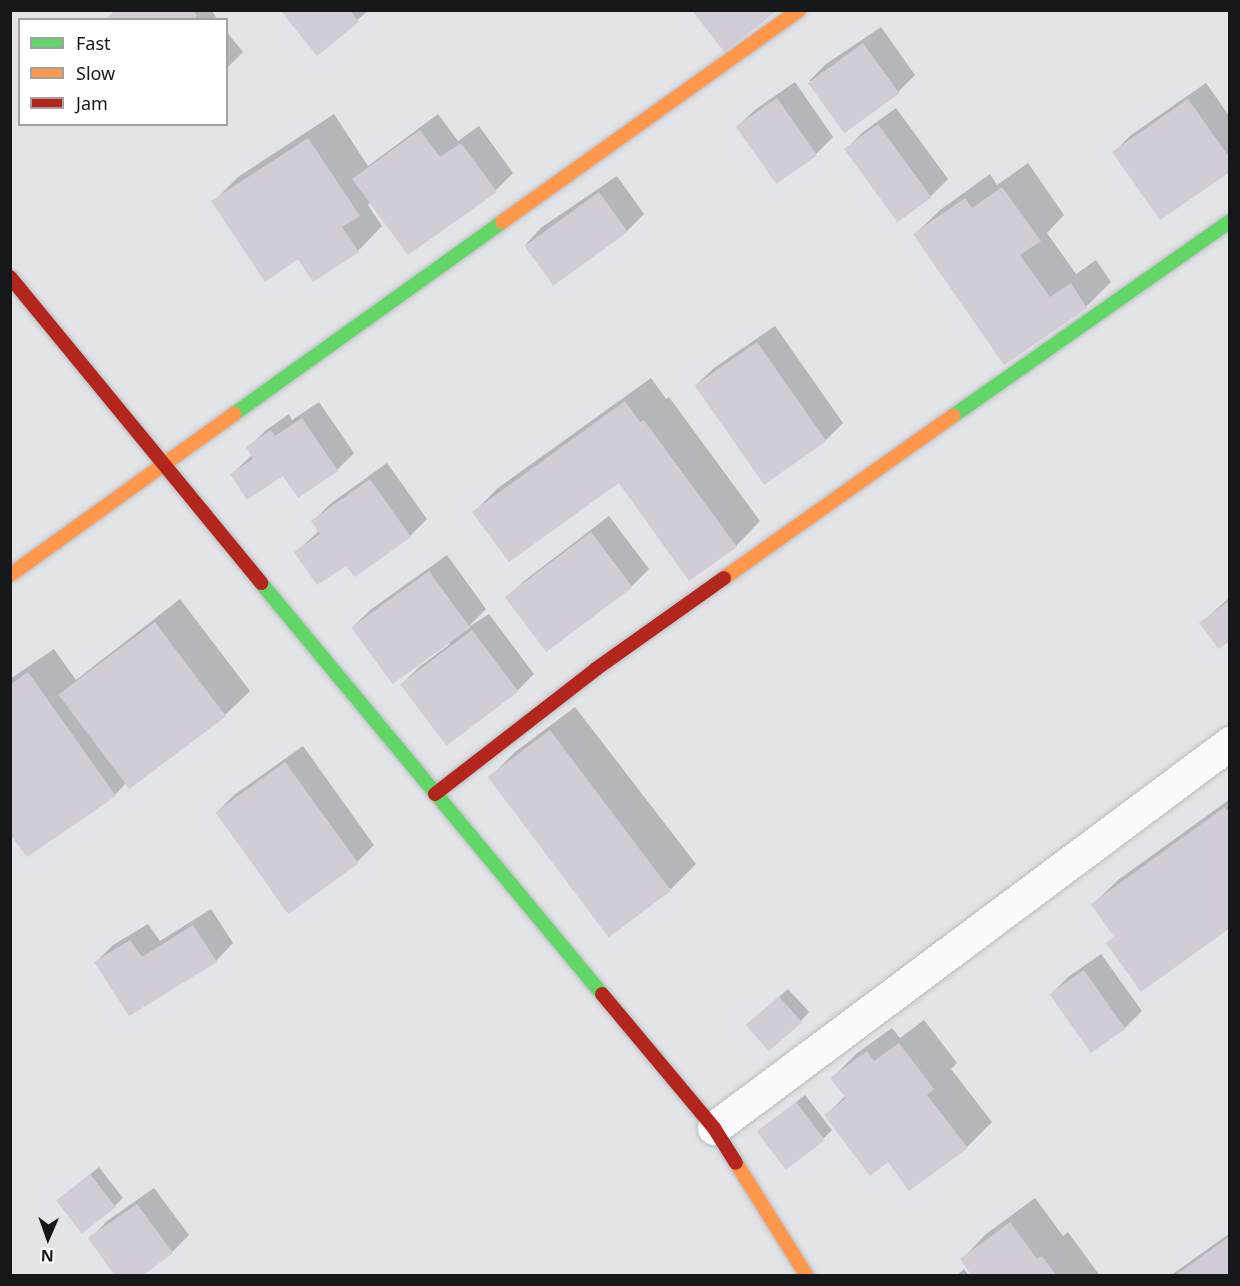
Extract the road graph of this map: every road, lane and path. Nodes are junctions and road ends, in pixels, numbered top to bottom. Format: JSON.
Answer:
{"nodes":[{"id":1,"x":799,"y":10,"type":"edge"},
{"id":2,"x":1230,"y":221,"type":"edge"},
{"id":3,"x":10,"y":277,"type":"edge"},
{"id":4,"x":165,"y":467,"type":"junction"},
{"id":5,"x":10,"y":575,"type":"edge"},
{"id":6,"x":1230,"y":743,"type":"edge"},
{"id":7,"x":435,"y":794,"type":"junction"},
{"id":8,"x":714,"y":1128,"type":"junction"},
{"id":9,"x":807,"y":1275,"type":"edge"}],
"edges":[{"from":1,"to":4,"type":"street"},
{"from":2,"to":7,"type":"street"},
{"from":3,"to":4,"type":"street"},
{"from":4,"to":5,"type":"street"},
{"from":4,"to":7,"type":"street"},
{"from":6,"to":8,"type":"street"},
{"from":7,"to":8,"type":"street"},
{"from":8,"to":9,"type":"street"}]}
